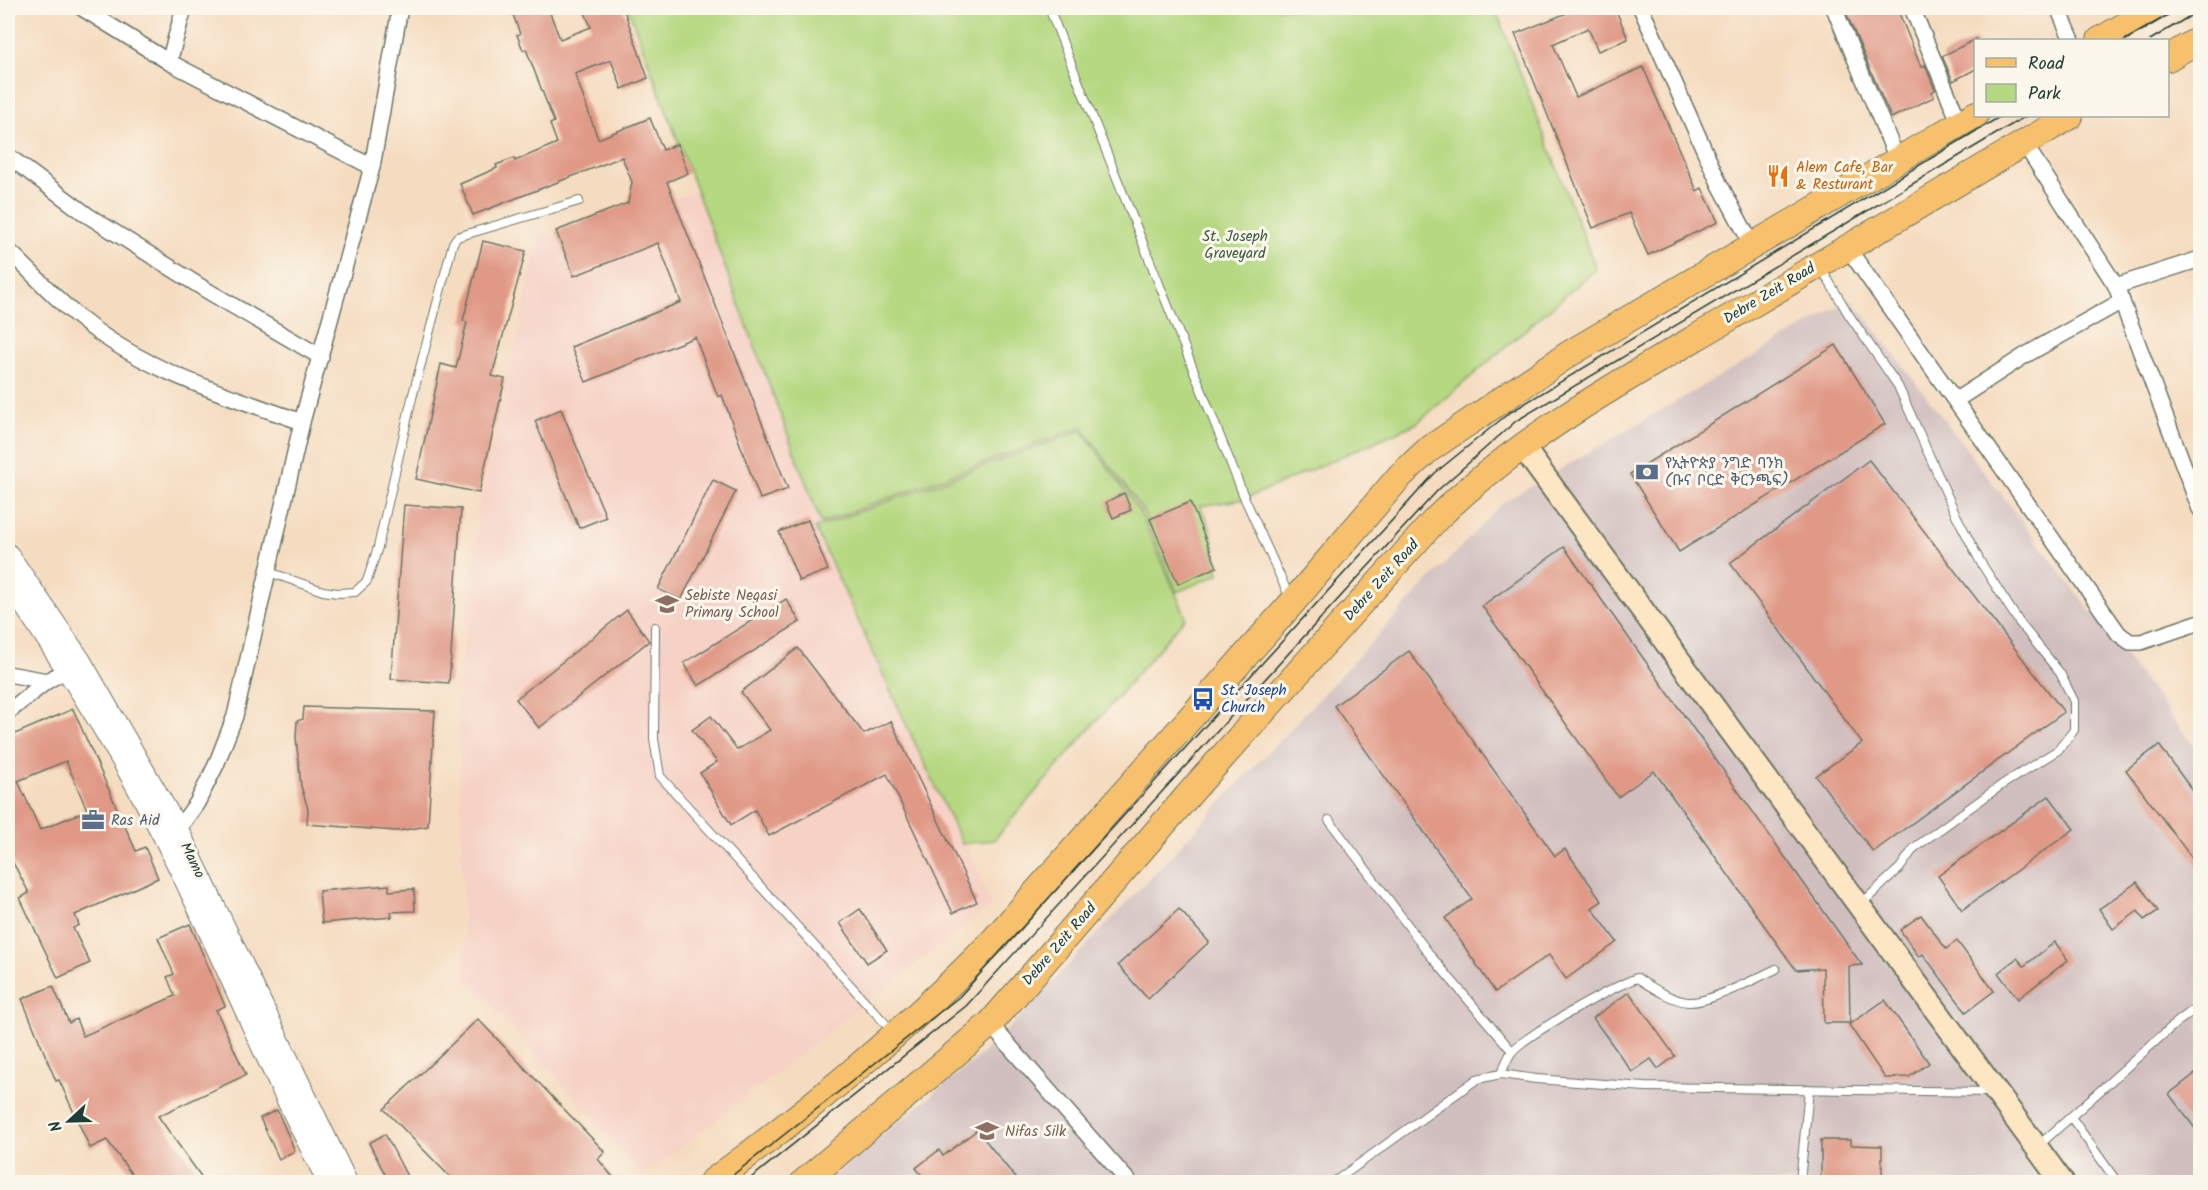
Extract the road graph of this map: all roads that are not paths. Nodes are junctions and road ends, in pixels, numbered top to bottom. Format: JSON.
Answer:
{"nodes":[{"id":1,"x":82,"y":8,"type":"edge"},
{"id":2,"x":184,"y":8,"type":"edge"},
{"id":3,"x":400,"y":8,"type":"edge"},
{"id":4,"x":1049,"y":8,"type":"edge"},
{"id":5,"x":1641,"y":8,"type":"edge"},
{"id":6,"x":1834,"y":8,"type":"edge"},
{"id":7,"x":1912,"y":8,"type":"edge"},
{"id":8,"x":2058,"y":8,"type":"edge"},
{"id":9,"x":2155,"y":8,"type":"edge"},
{"id":10,"x":2072,"y":39,"type":"edge"},
{"id":11,"x":2102,"y":39,"type":"edge"},
{"id":12,"x":2200,"y":39,"type":"edge"},
{"id":13,"x":2169,"y":57,"type":"edge"},
{"id":14,"x":169,"y":62,"type":"junction"},
{"id":15,"x":2068,"y":117,"type":"edge"},
{"id":16,"x":1968,"y":119,"type":"edge"},
{"id":17,"x":2024,"y":143,"type":"junction"},
{"id":18,"x":8,"y":156,"type":"edge"},
{"id":19,"x":1898,"y":161,"type":"junction"},
{"id":20,"x":372,"y":167,"type":"junction"},
{"id":21,"x":579,"y":201,"type":"dead end"},
{"id":22,"x":1752,"y":245,"type":"junction"},
{"id":23,"x":1847,"y":247,"type":"junction"},
{"id":24,"x":8,"y":250,"type":"edge"},
{"id":25,"x":2200,"y":259,"type":"edge"},
{"id":26,"x":1818,"y":264,"type":"junction"},
{"id":27,"x":2116,"y":286,"type":"junction"},
{"id":28,"x":2122,"y":301,"type":"junction"},
{"id":29,"x":321,"y":357,"type":"junction"},
{"id":30,"x":1956,"y":400,"type":"junction"},
{"id":31,"x":302,"y":422,"type":"junction"},
{"id":32,"x":1522,"y":446,"type":"junction"},
{"id":33,"x":2200,"y":509,"type":"edge"},
{"id":34,"x":8,"y":554,"type":"edge"},
{"id":35,"x":268,"y":572,"type":"junction"},
{"id":36,"x":8,"y":582,"type":"edge"},
{"id":37,"x":1292,"y":603,"type":"junction"},
{"id":38,"x":2200,"y":622,"type":"edge"},
{"id":39,"x":655,"y":627,"type":"dead end"},
{"id":40,"x":75,"y":666,"type":"junction"},
{"id":41,"x":8,"y":674,"type":"edge"},
{"id":42,"x":47,"y":681,"type":"junction"},
{"id":43,"x":8,"y":712,"type":"edge"},
{"id":44,"x":1329,"y":820,"type":"dead end"},
{"id":45,"x":172,"y":836,"type":"junction"},
{"id":46,"x":1860,"y":905,"type":"junction"},
{"id":47,"x":1776,"y":969,"type":"dead end"},
{"id":48,"x":2200,"y":1005,"type":"edge"},
{"id":49,"x":990,"y":1024,"type":"junction"},
{"id":50,"x":896,"y":1035,"type":"junction"},
{"id":51,"x":1512,"y":1051,"type":"junction"},
{"id":52,"x":1501,"y":1074,"type":"junction"},
{"id":53,"x":1809,"y":1089,"type":"junction"},
{"id":54,"x":1996,"y":1093,"type":"junction"},
{"id":55,"x":2071,"y":1117,"type":"junction"},
{"id":56,"x":317,"y":1119,"type":"junction"},
{"id":57,"x":299,"y":1128,"type":"junction"},
{"id":58,"x":2037,"y":1147,"type":"junction"},
{"id":59,"x":811,"y":1180,"type":"edge"},
{"id":60,"x":328,"y":1182,"type":"edge"},
{"id":61,"x":347,"y":1182,"type":"edge"},
{"id":62,"x":712,"y":1182,"type":"edge"},
{"id":63,"x":1129,"y":1182,"type":"edge"},
{"id":64,"x":1334,"y":1182,"type":"edge"},
{"id":65,"x":1800,"y":1182,"type":"edge"},
{"id":66,"x":2062,"y":1182,"type":"edge"},
{"id":67,"x":2117,"y":1182,"type":"edge"}],
"edges":[{"from":1,"to":14,"type":"street"},
{"from":2,"to":14,"type":"street"},
{"from":3,"to":20,"type":"street"},
{"from":4,"to":37,"type":"lane"},
{"from":5,"to":22,"type":"street"},
{"from":6,"to":19,"type":"street"},
{"from":7,"to":16,"type":"street"},
{"from":8,"to":10,"type":"street"},
{"from":9,"to":11,"type":"main road"},
{"from":12,"to":13,"type":"main road"},
{"from":14,"to":20,"type":"street"},
{"from":15,"to":17,"type":"main road","name":"Debre Zeit Road"},
{"from":16,"to":19,"type":"main road"},
{"from":17,"to":23,"type":"main road","name":"Debre Zeit Road"},
{"from":17,"to":27,"type":"street"},
{"from":18,"to":29,"type":"street"},
{"from":19,"to":22,"type":"main road"},
{"from":20,"to":29,"type":"street"},
{"from":21,"to":35,"type":"lane"},
{"from":22,"to":37,"type":"main road"},
{"from":23,"to":26,"type":"main road","name":"Debre Zeit Road"},
{"from":23,"to":30,"type":"street"},
{"from":24,"to":31,"type":"street"},
{"from":25,"to":27,"type":"street"},
{"from":26,"to":32,"type":"main road","name":"Debre Zeit Road"},
{"from":26,"to":46,"type":"lane"},
{"from":27,"to":28,"type":"street"},
{"from":28,"to":30,"type":"street"},
{"from":28,"to":33,"type":"street"},
{"from":29,"to":31,"type":"street"},
{"from":30,"to":38,"type":"street"},
{"from":31,"to":35,"type":"street"},
{"from":32,"to":46,"type":"main road"},
{"from":32,"to":49,"type":"main road","name":"Debre Zeit Road"},
{"from":34,"to":40,"type":"street","name":"Mamo"},
{"from":35,"to":45,"type":"street"},
{"from":36,"to":40,"type":"street"},
{"from":37,"to":50,"type":"main road"},
{"from":39,"to":50,"type":"lane"},
{"from":40,"to":42,"type":"street"},
{"from":40,"to":45,"type":"street","name":"Mamo"},
{"from":41,"to":42,"type":"street"},
{"from":42,"to":43,"type":"street"},
{"from":44,"to":51,"type":"lane"},
{"from":45,"to":56,"type":"street","name":"Mamo"},
{"from":45,"to":57,"type":"street"},
{"from":46,"to":54,"type":"main road"},
{"from":47,"to":51,"type":"lane"},
{"from":48,"to":55,"type":"lane"},
{"from":49,"to":59,"type":"main road","name":"Debre Zeit Road"},
{"from":49,"to":63,"type":"street"},
{"from":50,"to":62,"type":"main road"},
{"from":51,"to":52,"type":"lane"},
{"from":52,"to":53,"type":"lane"},
{"from":52,"to":64,"type":"lane"},
{"from":53,"to":54,"type":"lane"},
{"from":53,"to":65,"type":"lane"},
{"from":54,"to":58,"type":"main road"},
{"from":55,"to":58,"type":"lane"},
{"from":55,"to":67,"type":"lane"},
{"from":56,"to":57,"type":"street"},
{"from":56,"to":61,"type":"street","name":"Mamo"},
{"from":57,"to":60,"type":"street"},
{"from":58,"to":66,"type":"main road"}]}
